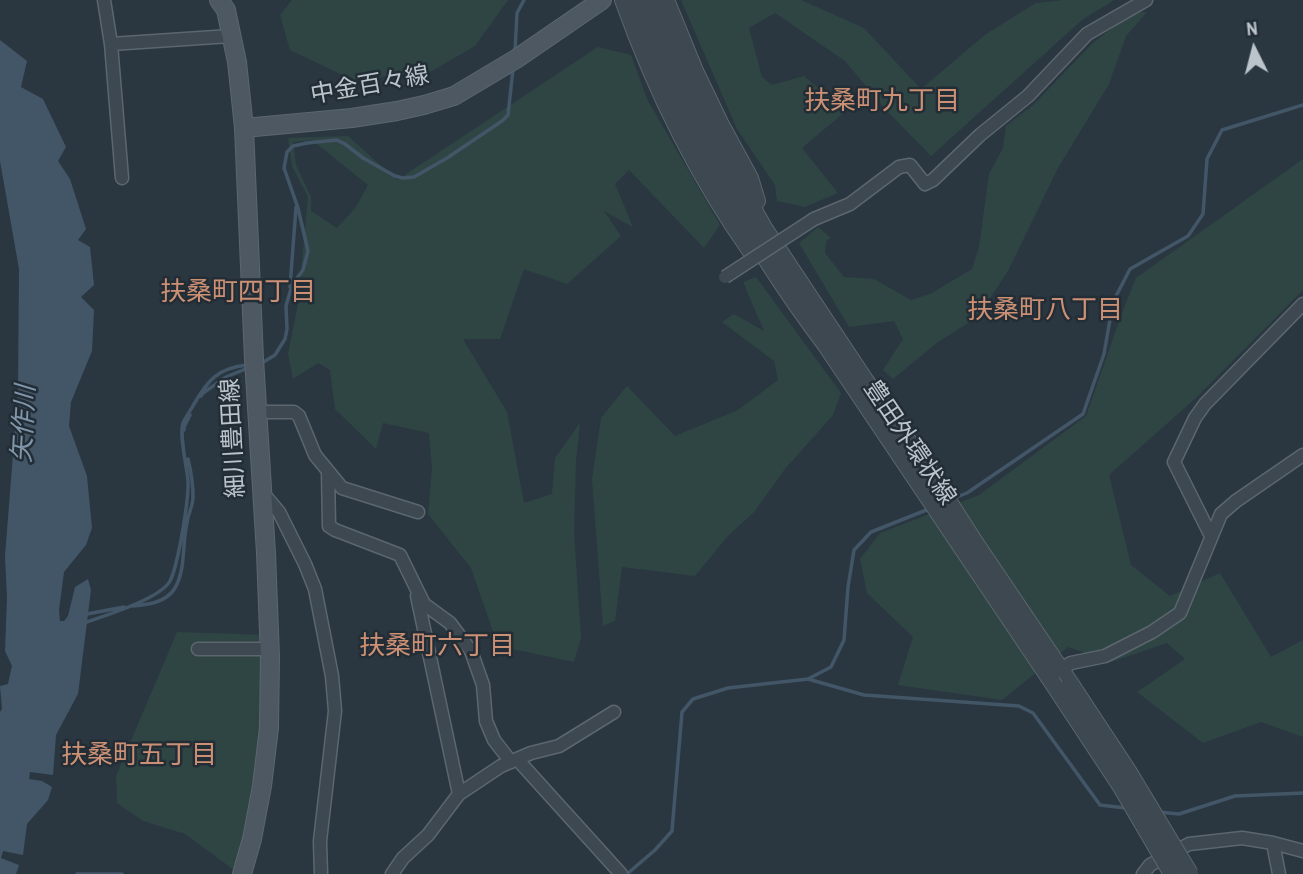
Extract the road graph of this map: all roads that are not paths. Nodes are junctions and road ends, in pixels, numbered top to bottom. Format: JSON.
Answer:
{"nodes":[{"id":1,"x":104,"y":0,"type":"edge"},
{"id":2,"x":602,"y":0,"type":"edge"},
{"id":3,"x":623,"y":0,"type":"edge"},
{"id":4,"x":639,"y":0,"type":"edge"},
{"id":5,"x":652,"y":0,"type":"edge"},
{"id":6,"x":666,"y":0,"type":"edge"},
{"id":7,"x":1146,"y":0,"type":"edge"},
{"id":8,"x":226,"y":4,"type":"edge"},
{"id":9,"x":230,"y":36,"type":"junction"},
{"id":10,"x":111,"y":44,"type":"junction"},
{"id":11,"x":244,"y":128,"type":"junction"},
{"id":12,"x":122,"y":178,"type":"dead end"},
{"id":13,"x":759,"y":232,"type":"junction"},
{"id":14,"x":725,"y":277,"type":"dead end"},
{"id":15,"x":1303,"y":304,"type":"edge"},
{"id":16,"x":796,"y":306,"type":"junction"},
{"id":17,"x":859,"y":382,"type":"junction"},
{"id":18,"x":257,"y":412,"type":"junction"},
{"id":19,"x":1303,"y":455,"type":"edge"},
{"id":20,"x":328,"y":472,"type":"junction"},
{"id":21,"x":262,"y":492,"type":"junction"},
{"id":22,"x":418,"y":512,"type":"dead end"},
{"id":23,"x":1211,"y":536,"type":"junction"},
{"id":24,"x":414,"y":584,"type":"junction"},
{"id":25,"x":198,"y":649,"type":"dead end"},
{"id":26,"x":270,"y":649,"type":"junction"},
{"id":27,"x":1061,"y":678,"type":"junction"},
{"id":28,"x":614,"y":712,"type":"dead end"},
{"id":29,"x":514,"y":760,"type":"junction"},
{"id":30,"x":459,"y":794,"type":"junction"},
{"id":31,"x":1273,"y":843,"type":"junction"},
{"id":32,"x":1303,"y":851,"type":"edge"},
{"id":33,"x":619,"y":872,"type":"edge"},
{"id":34,"x":242,"y":874,"type":"edge"},
{"id":35,"x":321,"y":874,"type":"edge"},
{"id":36,"x":392,"y":874,"type":"edge"},
{"id":37,"x":1143,"y":874,"type":"edge"},
{"id":38,"x":1172,"y":874,"type":"edge"},
{"id":39,"x":1190,"y":874,"type":"edge"},
{"id":40,"x":1279,"y":874,"type":"edge"}],
"edges":[{"from":1,"to":10,"type":"street"},
{"from":2,"to":11,"type":"main road","name":"中金百々線"},
{"from":3,"to":16,"type":"street"},
{"from":4,"to":13,"type":"street","name":"豊田外環状線"},
{"from":5,"to":13,"type":"street","name":"豊田外環状線"},
{"from":6,"to":13,"type":"street"},
{"from":7,"to":14,"type":"street","bridge":true},
{"from":8,"to":9,"type":"main road","name":"細川豊田線"},
{"from":9,"to":10,"type":"street"},
{"from":9,"to":11,"type":"main road","name":"細川豊田線"},
{"from":10,"to":12,"type":"street"},
{"from":11,"to":18,"type":"main road","name":"細川豊田線"},
{"from":13,"to":16,"type":"street","name":"豊田外環状線"},
{"from":13,"to":17,"type":"street","name":"豊田外環状線"},
{"from":15,"to":23,"type":"street"},
{"from":16,"to":17,"type":"street","name":"豊田外環状線"},
{"from":17,"to":27,"type":"street","name":"豊田外環状線"},
{"from":18,"to":20,"type":"street"},
{"from":18,"to":21,"type":"main road","name":"細川豊田線"},
{"from":19,"to":23,"type":"street"},
{"from":20,"to":22,"type":"street"},
{"from":20,"to":24,"type":"street"},
{"from":21,"to":26,"type":"main road","name":"細川豊田線"},
{"from":21,"to":35,"type":"street"},
{"from":23,"to":27,"type":"street"},
{"from":24,"to":29,"type":"street"},
{"from":24,"to":30,"type":"street"},
{"from":25,"to":26,"type":"street"},
{"from":26,"to":34,"type":"main road","name":"細川豊田線"},
{"from":27,"to":38,"type":"street","name":"豊田外環状線","bridge":true},
{"from":27,"to":39,"type":"street","name":"豊田外環状線","bridge":true},
{"from":28,"to":29,"type":"street"},
{"from":29,"to":30,"type":"street"},
{"from":29,"to":33,"type":"street"},
{"from":30,"to":36,"type":"street"},
{"from":31,"to":32,"type":"street"},
{"from":31,"to":37,"type":"street"},
{"from":31,"to":40,"type":"street"}]}
